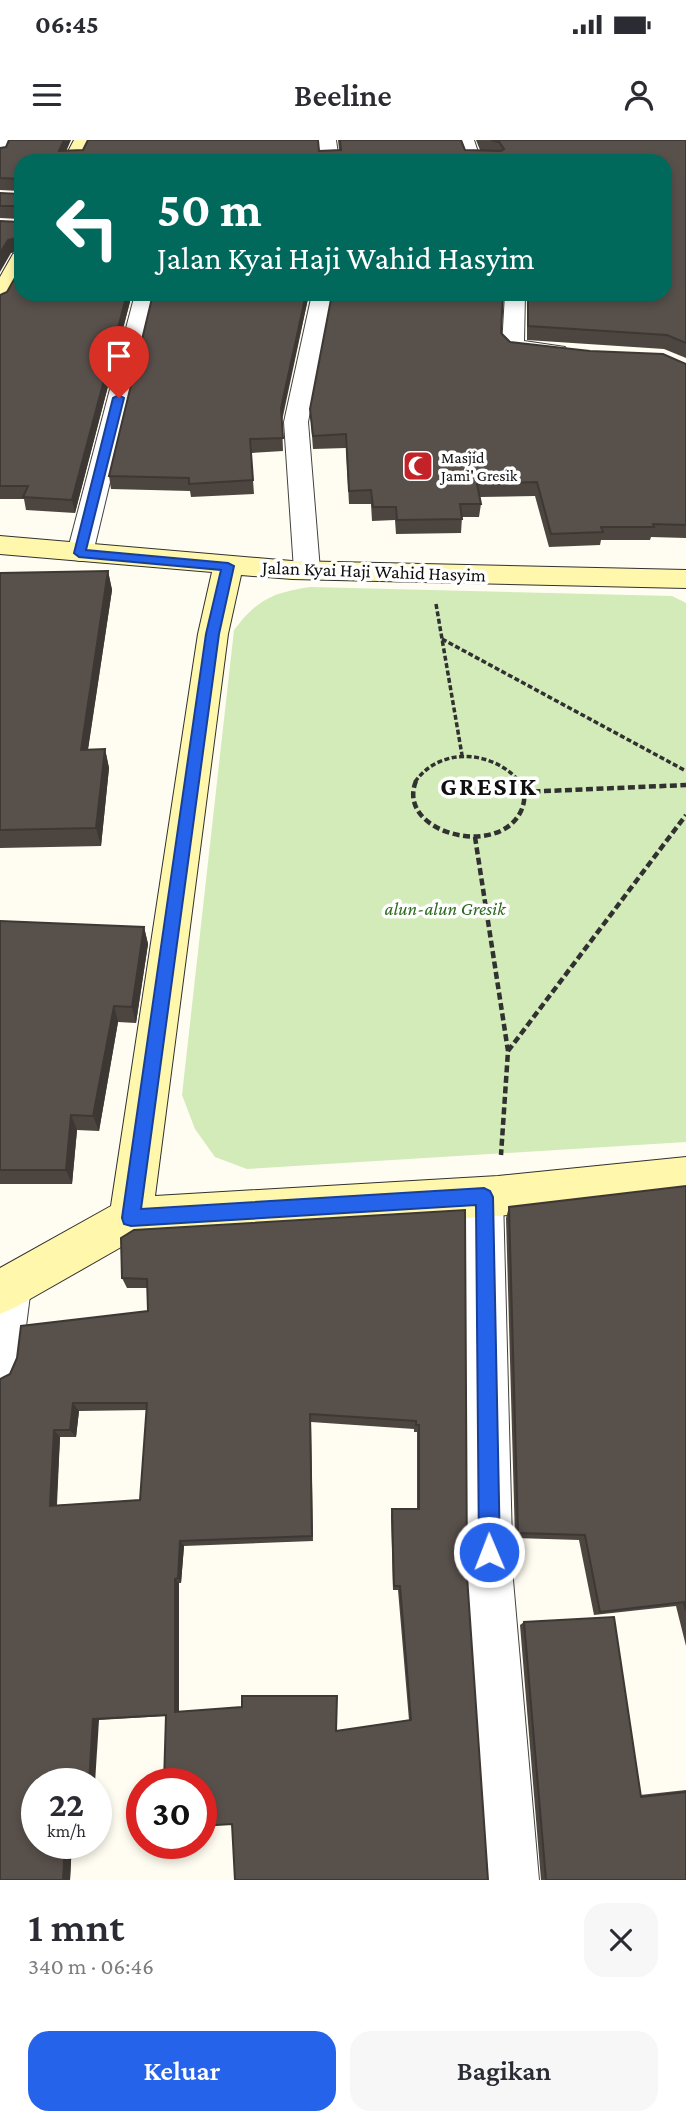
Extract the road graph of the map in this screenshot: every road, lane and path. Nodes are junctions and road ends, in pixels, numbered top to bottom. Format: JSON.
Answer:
{"nodes":[{"id":1,"x":9,"y":140,"type":"edge"},
{"id":2,"x":0,"y":154,"type":"edge"},
{"id":3,"x":12,"y":265,"type":"edge"},
{"id":4,"x":0,"y":299,"type":"edge"},
{"id":5,"x":143,"y":301,"type":"edge"},
{"id":6,"x":321,"y":301,"type":"edge"},
{"id":7,"x":514,"y":301,"type":"edge"},
{"id":8,"x":576,"y":354,"type":"edge"},
{"id":9,"x":0,"y":545,"type":"edge"},
{"id":10,"x":79,"y":553,"type":"junction"},
{"id":11,"x":228,"y":566,"type":"junction"},
{"id":12,"x":307,"y":570,"type":"junction"},
{"id":13,"x":432,"y":573,"type":"junction"},
{"id":14,"x":686,"y":579,"type":"edge"},
{"id":15,"x":442,"y":639,"type":"junction"},
{"id":16,"x":462,"y":755,"type":"junction"},
{"id":17,"x":686,"y":771,"type":"edge"},
{"id":18,"x":686,"y":785,"type":"edge"},
{"id":19,"x":523,"y":792,"type":"junction"},
{"id":20,"x":686,"y":815,"type":"edge"},
{"id":21,"x":475,"y":837,"type":"junction"},
{"id":22,"x":508,"y":1051,"type":"junction"},
{"id":23,"x":686,"y":1176,"type":"edge"},
{"id":24,"x":491,"y":1196,"type":"junction"},
{"id":25,"x":131,"y":1218,"type":"junction"},
{"id":26,"x":5,"y":1290,"type":"edge"},
{"id":27,"x":0,"y":1366,"type":"edge"},
{"id":28,"x":513,"y":1880,"type":"edge"}],
"edges":[{"from":1,"to":2,"type":"street"},
{"from":3,"to":4,"type":"street"},
{"from":5,"to":10,"type":"street"},
{"from":6,"to":12,"type":"street"},
{"from":7,"to":8,"type":"street"},
{"from":9,"to":10,"type":"street","name":"Jalan Kyai Haji Wahid Hasyim"},
{"from":10,"to":11,"type":"street","name":"Jalan Kyai Haji Wahid Hasyim"},
{"from":11,"to":12,"type":"street","name":"Jalan Kyai Haji Wahid Hasyim"},
{"from":11,"to":25,"type":"street"},
{"from":12,"to":13,"type":"street","name":"Jalan Kyai Haji Wahid Hasyim"},
{"from":13,"to":14,"type":"street","name":"Jalan Kyai Haji Wahid Hasyim"},
{"from":13,"to":15,"type":"path"},
{"from":15,"to":16,"type":"path"},
{"from":15,"to":17,"type":"path"},
{"from":16,"to":19,"type":"path"},
{"from":16,"to":21,"type":"path"},
{"from":18,"to":19,"type":"path"},
{"from":19,"to":21,"type":"path"},
{"from":20,"to":22,"type":"path"},
{"from":21,"to":22,"type":"path"},
{"from":22,"to":24,"type":"path"},
{"from":23,"to":24,"type":"street"},
{"from":24,"to":25,"type":"street"},
{"from":24,"to":28,"type":"street"},
{"from":25,"to":26,"type":"street"},
{"from":26,"to":27,"type":"street"}]}
